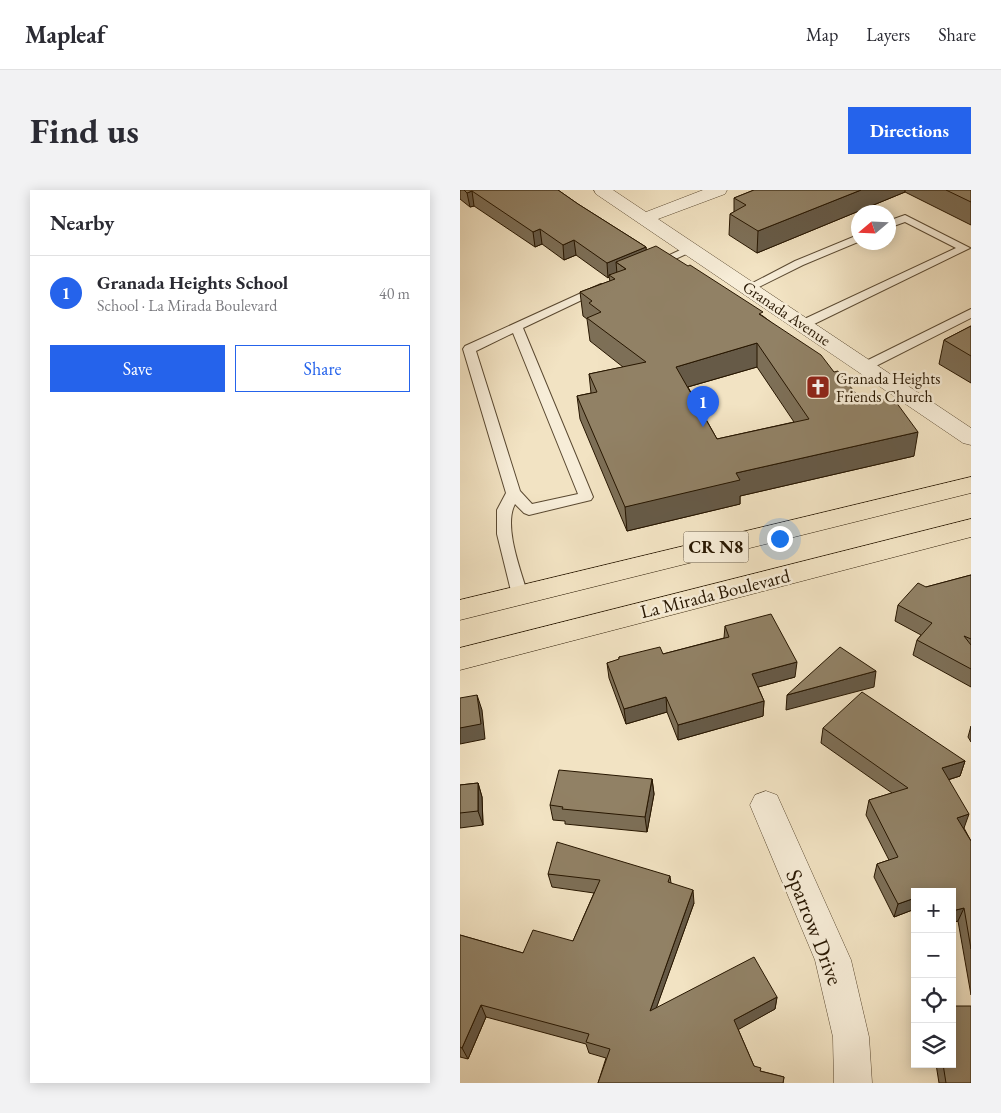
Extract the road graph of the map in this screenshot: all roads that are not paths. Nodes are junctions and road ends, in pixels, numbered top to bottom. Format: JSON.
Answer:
{"nodes":[{"id":1,"x":602,"y":190,"type":"edge"},
{"id":2,"x":720,"y":190,"type":"edge"},
{"id":3,"x":646,"y":218,"type":"junction"},
{"id":4,"x":896,"y":222,"type":"edge"},
{"id":5,"x":851,"y":241,"type":"edge"},
{"id":6,"x":691,"y":248,"type":"junction"},
{"id":7,"x":968,"y":250,"type":"edge"},
{"id":8,"x":647,"y":268,"type":"edge"},
{"id":9,"x":612,"y":282,"type":"edge"},
{"id":10,"x":749,"y":288,"type":"junction"},
{"id":11,"x":971,"y":313,"type":"edge"},
{"id":12,"x":804,"y":324,"type":"junction"},
{"id":13,"x":516,"y":328,"type":"junction"},
{"id":14,"x":866,"y":366,"type":"junction"},
{"id":15,"x":971,"y":438,"type":"edge"},
{"id":16,"x":971,"y":485,"type":"edge"},
{"id":17,"x":513,"y":493,"type":"junction"},
{"id":18,"x":971,"y":528,"type":"edge"},
{"id":19,"x":520,"y":595,"type":"junction"},
{"id":20,"x":460,"y":610,"type":"edge"},
{"id":21,"x":460,"y":659,"type":"edge"},
{"id":22,"x":766,"y":805,"type":"dead end"},
{"id":23,"x":853,"y":1083,"type":"edge"}],
"edges":[{"from":1,"to":3,"type":"street","name":"Granada Avenue"},
{"from":2,"to":3,"type":"street"},
{"from":3,"to":6,"type":"street","name":"Granada Avenue"},
{"from":4,"to":7,"type":"lane"},
{"from":5,"to":10,"type":"lane"},
{"from":6,"to":8,"type":"lane"},
{"from":6,"to":10,"type":"street","name":"Granada Avenue"},
{"from":7,"to":12,"type":"lane"},
{"from":9,"to":13,"type":"lane"},
{"from":10,"to":12,"type":"street","name":"Granada Avenue"},
{"from":11,"to":14,"type":"lane"},
{"from":12,"to":14,"type":"street","name":"Granada Avenue"},
{"from":13,"to":17,"type":"lane"},
{"from":13,"to":17,"type":"lane"},
{"from":14,"to":15,"type":"street","name":"Granada Avenue"},
{"from":16,"to":19,"type":"main road","number":"CR N8"},
{"from":17,"to":19,"type":"lane"},
{"from":18,"to":21,"type":"main road","name":"La Mirada Boulevard","number":"CR N8"},
{"from":19,"to":20,"type":"main road","number":"CR N8"},
{"from":22,"to":23,"type":"street","name":"Sparrow Drive"}]}
